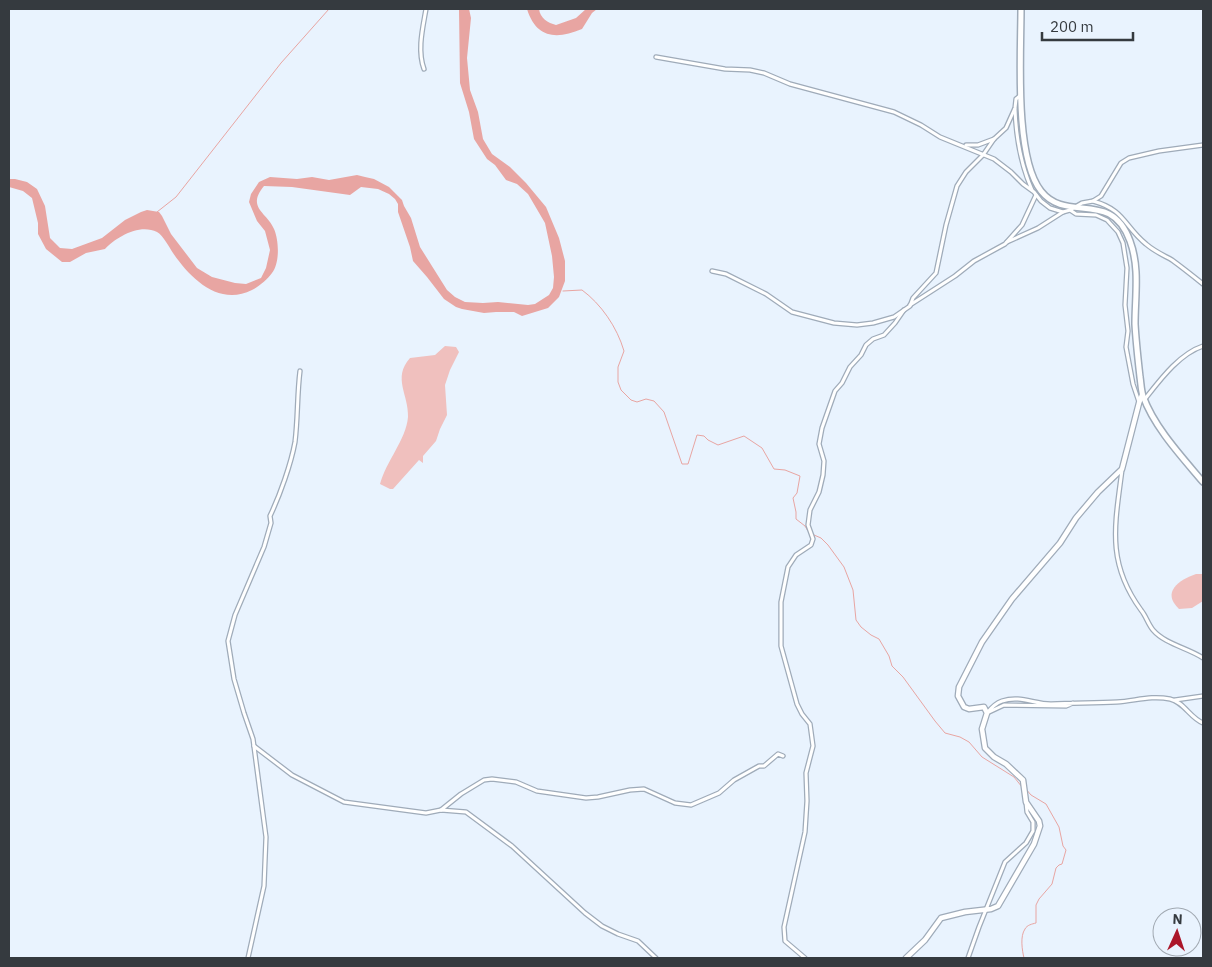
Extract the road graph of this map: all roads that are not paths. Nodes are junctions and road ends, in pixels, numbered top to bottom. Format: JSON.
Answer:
{"nodes":[{"id":1,"x":426,"y":9,"type":"edge"},
{"id":2,"x":1021,"y":9,"type":"edge"},
{"id":3,"x":656,"y":57,"type":"dead end"},
{"id":4,"x":424,"y":69,"type":"dead end"},
{"id":5,"x":1022,"y":95,"type":"junction"},
{"id":6,"x":1015,"y":108,"type":"junction"},
{"id":7,"x":994,"y":139,"type":"junction"},
{"id":8,"x":963,"y":145,"type":"junction"},
{"id":9,"x":1203,"y":146,"type":"edge"},
{"id":10,"x":983,"y":155,"type":"junction"},
{"id":11,"x":1032,"y":191,"type":"junction"},
{"id":12,"x":1036,"y":195,"type":"junction"},
{"id":13,"x":1092,"y":200,"type":"junction"},
{"id":14,"x":1073,"y":209,"type":"junction"},
{"id":15,"x":1062,"y":212,"type":"junction"},
{"id":16,"x":1005,"y":244,"type":"junction"},
{"id":17,"x":712,"y":271,"type":"dead end"},
{"id":18,"x":1203,"y":284,"type":"edge"},
{"id":19,"x":910,"y":306,"type":"junction"},
{"id":20,"x":904,"y":310,"type":"junction"},
{"id":21,"x":1203,"y":346,"type":"edge"},
{"id":22,"x":300,"y":371,"type":"dead end"},
{"id":23,"x":1144,"y":397,"type":"junction"},
{"id":24,"x":1139,"y":403,"type":"junction"},
{"id":25,"x":1122,"y":469,"type":"junction"},
{"id":26,"x":1203,"y":482,"type":"edge"},
{"id":27,"x":1203,"y":658,"type":"edge"},
{"id":28,"x":1203,"y":696,"type":"edge"},
{"id":29,"x":1174,"y":700,"type":"junction"},
{"id":30,"x":1073,"y":703,"type":"junction"},
{"id":31,"x":987,"y":713,"type":"junction"},
{"id":32,"x":1203,"y":723,"type":"edge"},
{"id":33,"x":254,"y":746,"type":"junction"},
{"id":34,"x":783,"y":756,"type":"dead end"},
{"id":35,"x":1026,"y":802,"type":"junction"},
{"id":36,"x":441,"y":810,"type":"junction"},
{"id":37,"x":985,"y":910,"type":"junction"},
{"id":38,"x":248,"y":958,"type":"edge"},
{"id":39,"x":656,"y":958,"type":"edge"},
{"id":40,"x":805,"y":958,"type":"edge"},
{"id":41,"x":906,"y":958,"type":"edge"},
{"id":42,"x":968,"y":958,"type":"edge"}],
"edges":[{"from":1,"to":4,"type":"street"},
{"from":2,"to":5,"type":"main road"},
{"from":3,"to":8,"type":"street"},
{"from":5,"to":6,"type":"street"},
{"from":5,"to":14,"type":"main road"},
{"from":6,"to":7,"type":"street"},
{"from":6,"to":11,"type":"street"},
{"from":7,"to":8,"type":"street"},
{"from":7,"to":10,"type":"street"},
{"from":8,"to":10,"type":"street"},
{"from":9,"to":13,"type":"street"},
{"from":10,"to":11,"type":"street"},
{"from":10,"to":19,"type":"street"},
{"from":11,"to":12,"type":"street"},
{"from":12,"to":15,"type":"street"},
{"from":12,"to":16,"type":"street"},
{"from":13,"to":14,"type":"street"},
{"from":13,"to":18,"type":"street"},
{"from":14,"to":15,"type":"street"},
{"from":14,"to":23,"type":"main road"},
{"from":14,"to":24,"type":"street"},
{"from":15,"to":16,"type":"street"},
{"from":16,"to":19,"type":"street"},
{"from":17,"to":20,"type":"street"},
{"from":19,"to":20,"type":"street"},
{"from":20,"to":40,"type":"street"},
{"from":21,"to":23,"type":"street"},
{"from":22,"to":33,"type":"street"},
{"from":23,"to":24,"type":"street"},
{"from":23,"to":26,"type":"main road"},
{"from":24,"to":25,"type":"street"},
{"from":25,"to":27,"type":"street"},
{"from":25,"to":31,"type":"street"},
{"from":28,"to":29,"type":"street"},
{"from":29,"to":30,"type":"street"},
{"from":29,"to":32,"type":"street"},
{"from":30,"to":31,"type":"street"},
{"from":30,"to":31,"type":"street"},
{"from":31,"to":35,"type":"street"},
{"from":33,"to":36,"type":"street"},
{"from":33,"to":38,"type":"street"},
{"from":34,"to":36,"type":"street"},
{"from":35,"to":37,"type":"street"},
{"from":35,"to":37,"type":"street"},
{"from":36,"to":39,"type":"street"},
{"from":37,"to":41,"type":"street"},
{"from":37,"to":42,"type":"street"}]}
